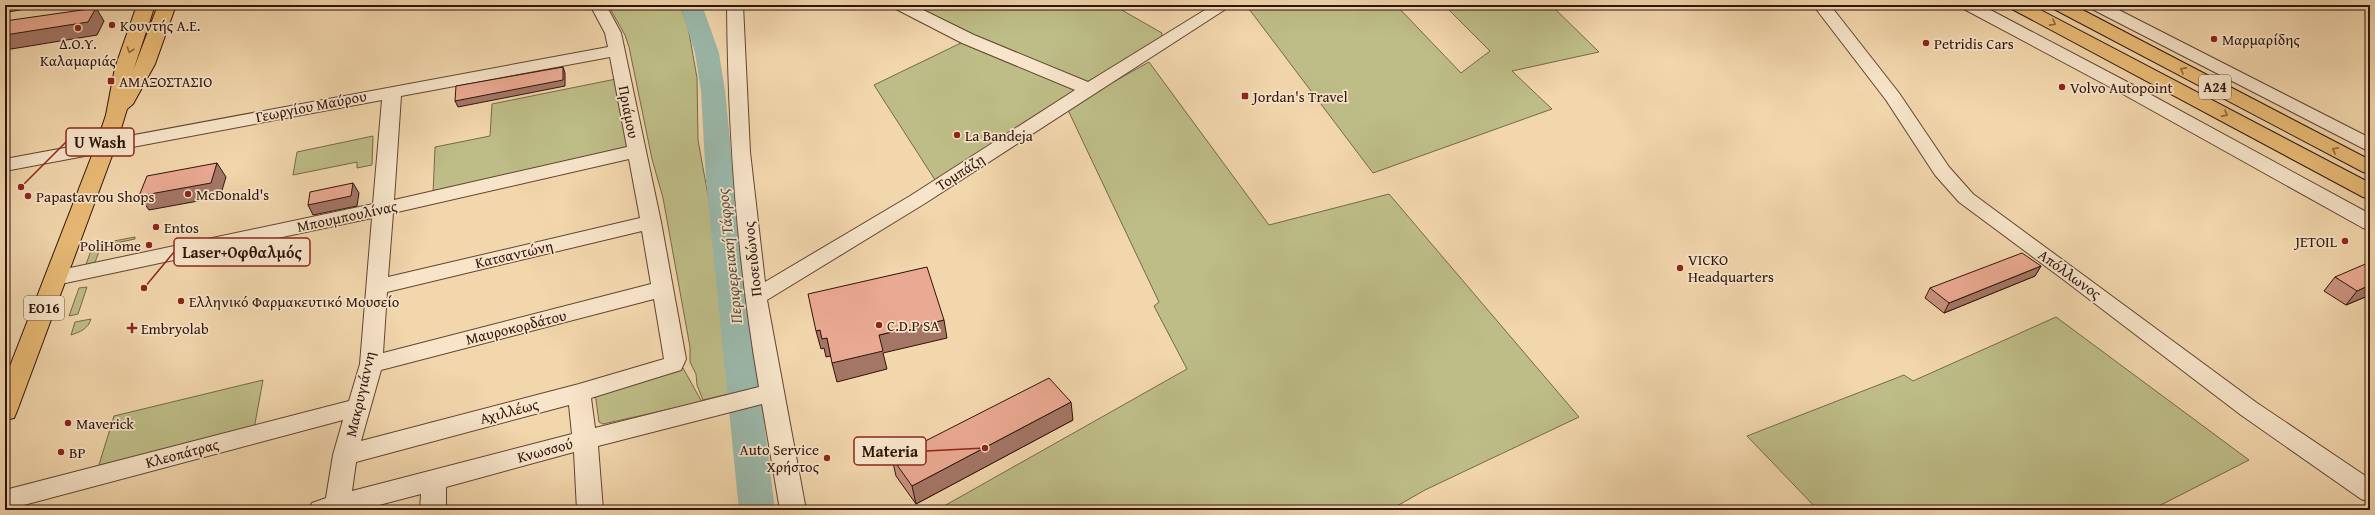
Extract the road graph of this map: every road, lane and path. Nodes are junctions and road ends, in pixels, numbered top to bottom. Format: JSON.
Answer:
{"nodes":[{"id":1,"x":16,"y":5,"type":"edge"},
{"id":2,"x":146,"y":5,"type":"edge"},
{"id":3,"x":167,"y":5,"type":"edge"},
{"id":4,"x":598,"y":5,"type":"edge"},
{"id":5,"x":735,"y":5,"type":"edge"},
{"id":6,"x":900,"y":5,"type":"edge"},
{"id":7,"x":1224,"y":5,"type":"edge"},
{"id":8,"x":1821,"y":5,"type":"edge"},
{"id":9,"x":1968,"y":5,"type":"edge"},
{"id":10,"x":2018,"y":5,"type":"edge"},
{"id":11,"x":2060,"y":5,"type":"edge"},
{"id":12,"x":2096,"y":5,"type":"edge"},
{"id":13,"x":5,"y":7,"type":"edge"},
{"id":14,"x":617,"y":50,"type":"junction"},
{"id":15,"x":1088,"y":89,"type":"junction"},
{"id":16,"x":392,"y":91,"type":"junction"},
{"id":17,"x":116,"y":115,"type":"junction"},
{"id":18,"x":106,"y":145,"type":"junction"},
{"id":19,"x":2370,"y":146,"type":"edge"},
{"id":20,"x":637,"y":151,"type":"junction"},
{"id":21,"x":5,"y":165,"type":"edge"},
{"id":22,"x":2370,"y":168,"type":"edge"},
{"id":23,"x":2370,"y":192,"type":"edge"},
{"id":24,"x":382,"y":209,"type":"junction"},
{"id":25,"x":651,"y":222,"type":"junction"},
{"id":26,"x":2370,"y":223,"type":"edge"},
{"id":27,"x":56,"y":278,"type":"junction"},
{"id":28,"x":377,"y":287,"type":"junction"},
{"id":29,"x":662,"y":289,"type":"junction"},
{"id":30,"x":756,"y":297,"type":"junction"},
{"id":31,"x":371,"y":364,"type":"junction"},
{"id":32,"x":672,"y":364,"type":"joint"},
{"id":33,"x":579,"y":393,"type":"junction"},
{"id":34,"x":766,"y":395,"type":"junction"},
{"id":35,"x":359,"y":407,"type":"junction"},
{"id":36,"x":5,"y":411,"type":"edge"},
{"id":37,"x":586,"y":440,"type":"junction"},
{"id":38,"x":345,"y":455,"type":"junction"},
{"id":39,"x":434,"y":479,"type":"junction"},
{"id":40,"x":2370,"y":492,"type":"edge"},
{"id":41,"x":5,"y":500,"type":"edge"},
{"id":42,"x":330,"y":508,"type":"edge"},
{"id":43,"x":434,"y":510,"type":"edge"},
{"id":44,"x":590,"y":510,"type":"edge"},
{"id":45,"x":793,"y":510,"type":"edge"}],
"edges":[{"from":1,"to":13,"type":"main road"},
{"from":2,"to":17,"type":"main road","number":"ΕΟ16","one_way":true},
{"from":3,"to":17,"type":"main road","number":"ΕΟ16"},
{"from":4,"to":14,"type":"street","name":"Πριάμου"},
{"from":5,"to":30,"type":"street","name":"Ποσειδώνος"},
{"from":6,"to":15,"type":"street"},
{"from":7,"to":15,"type":"street","name":"Τομπάζη"},
{"from":8,"to":40,"type":"street","name":"Απόλλωνος"},
{"from":9,"to":26,"type":"street"},
{"from":10,"to":23,"type":"main road","number":"Α24","one_way":true},
{"from":22,"to":11,"type":"main road","number":"Α24","one_way":true},
{"from":12,"to":19,"type":"street"},
{"from":14,"to":16,"type":"street","name":"Γεωργίου Μαύρου"},
{"from":14,"to":20,"type":"street","name":"Πριάμου"},
{"from":15,"to":30,"type":"street","name":"Τομπάζη"},
{"from":16,"to":18,"type":"street","name":"Γεωργίου Μαύρου"},
{"from":16,"to":24,"type":"street","name":"Μακρυγιάννη"},
{"from":17,"to":18,"type":"main road","number":"ΕΟ16"},
{"from":18,"to":21,"type":"street","name":"Γεωργίου Μαύρου"},
{"from":18,"to":27,"type":"main road","number":"ΕΟ16"},
{"from":20,"to":24,"type":"street","name":"Μπουμπουλίνας"},
{"from":20,"to":25,"type":"street","name":"Πριάμου"},
{"from":24,"to":27,"type":"street","name":"Μπουμπουλίνας"},
{"from":24,"to":28,"type":"street","name":"Μακρυγιάννη"},
{"from":25,"to":28,"type":"street","name":"Κατσαντώνη"},
{"from":25,"to":29,"type":"street","name":"Πριάμου"},
{"from":27,"to":36,"type":"main road","number":"ΕΟ16"},
{"from":28,"to":31,"type":"street","name":"Μακρυγιάννη"},
{"from":29,"to":31,"type":"street","name":"Μαυροκορδάτου"},
{"from":29,"to":32,"type":"street","name":"Πριάμου"},
{"from":30,"to":34,"type":"street","name":"Ποσειδώνος"},
{"from":31,"to":35,"type":"street","name":"Μακρυγιάννη"},
{"from":32,"to":33,"type":"street","name":"Αχιλλέως"},
{"from":33,"to":37,"type":"street"},
{"from":33,"to":38,"type":"street","name":"Αχιλλέως"},
{"from":34,"to":37,"type":"street","name":"Κνωσσού"},
{"from":34,"to":45,"type":"street","name":"Ποσειδώνος"},
{"from":35,"to":38,"type":"street","name":"Μακρυγιάννη"},
{"from":35,"to":41,"type":"street","name":"Κλεοπάτρας"},
{"from":37,"to":39,"type":"street","name":"Κνωσσού"},
{"from":37,"to":44,"type":"street"},
{"from":38,"to":42,"type":"street","name":"Μακρυγιάννη"},
{"from":39,"to":42,"type":"street","name":"Κνωσσού"},
{"from":39,"to":43,"type":"street"}]}
